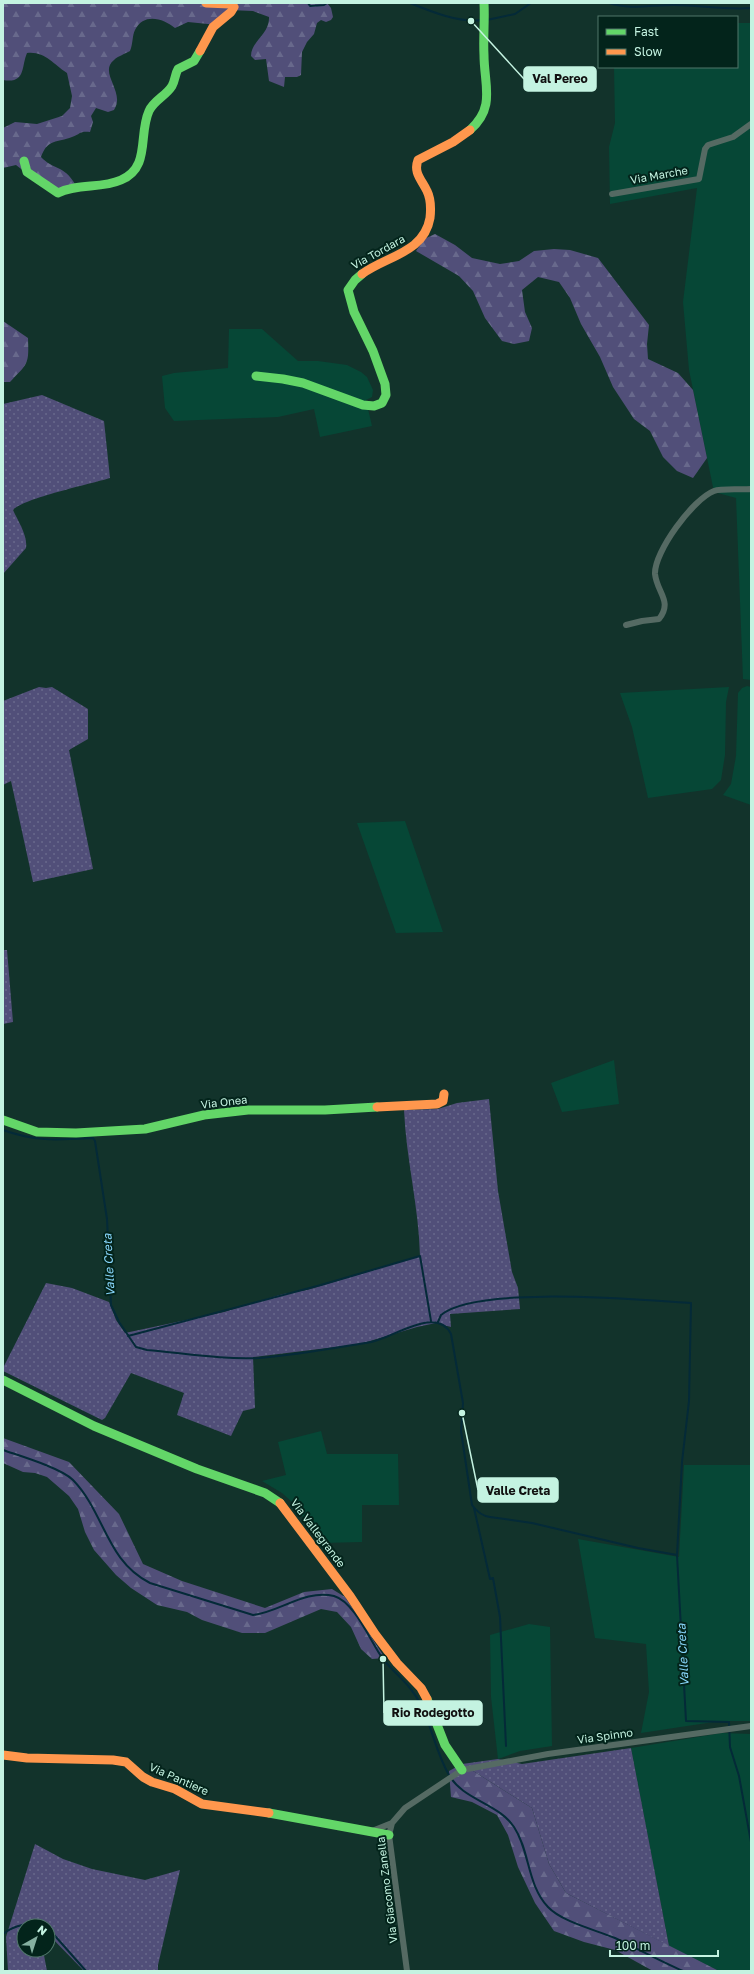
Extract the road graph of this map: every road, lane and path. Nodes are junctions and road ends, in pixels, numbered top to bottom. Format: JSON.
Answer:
{"nodes":[{"id":1,"x":206,"y":3,"type":"edge"},
{"id":2,"x":484,"y":3,"type":"edge"},
{"id":3,"x":751,"y":124,"type":"edge"},
{"id":4,"x":24,"y":161,"type":"dead end"},
{"id":5,"x":612,"y":194,"type":"dead end"},
{"id":6,"x":256,"y":376,"type":"dead end"},
{"id":7,"x":751,"y":489,"type":"edge"},
{"id":8,"x":626,"y":625,"type":"dead end"},
{"id":9,"x":444,"y":1094,"type":"dead end"},
{"id":10,"x":3,"y":1120,"type":"edge"},
{"id":11,"x":3,"y":1380,"type":"edge"},
{"id":12,"x":751,"y":1726,"type":"edge"},
{"id":13,"x":3,"y":1755,"type":"edge"},
{"id":14,"x":462,"y":1770,"type":"junction"},
{"id":15,"x":392,"y":1823,"type":"junction"},
{"id":16,"x":372,"y":1830,"type":"junction"},
{"id":17,"x":388,"y":1835,"type":"junction"},
{"id":18,"x":407,"y":1971,"type":"edge"}],
"edges":[{"from":1,"to":4,"type":"street"},
{"from":2,"to":6,"type":"street","name":"Via Tordara"},
{"from":3,"to":5,"type":"street","name":"Via Marche"},
{"from":7,"to":8,"type":"street"},
{"from":9,"to":10,"type":"street","name":"Via Onea"},
{"from":11,"to":14,"type":"street","name":"Via Vallegrande"},
{"from":12,"to":14,"type":"street","name":"Via Spinno"},
{"from":13,"to":16,"type":"street","name":"Via Pantiere"},
{"from":14,"to":15,"type":"street","name":"Via Giacomo Zanella"},
{"from":15,"to":16,"type":"street","name":"Via Pantiere"},
{"from":15,"to":17,"type":"street","name":"Via Giacomo Zanella"},
{"from":16,"to":17,"type":"street","name":"Via Pantiere"},
{"from":17,"to":18,"type":"street","name":"Via Giacomo Zanella"}]}
